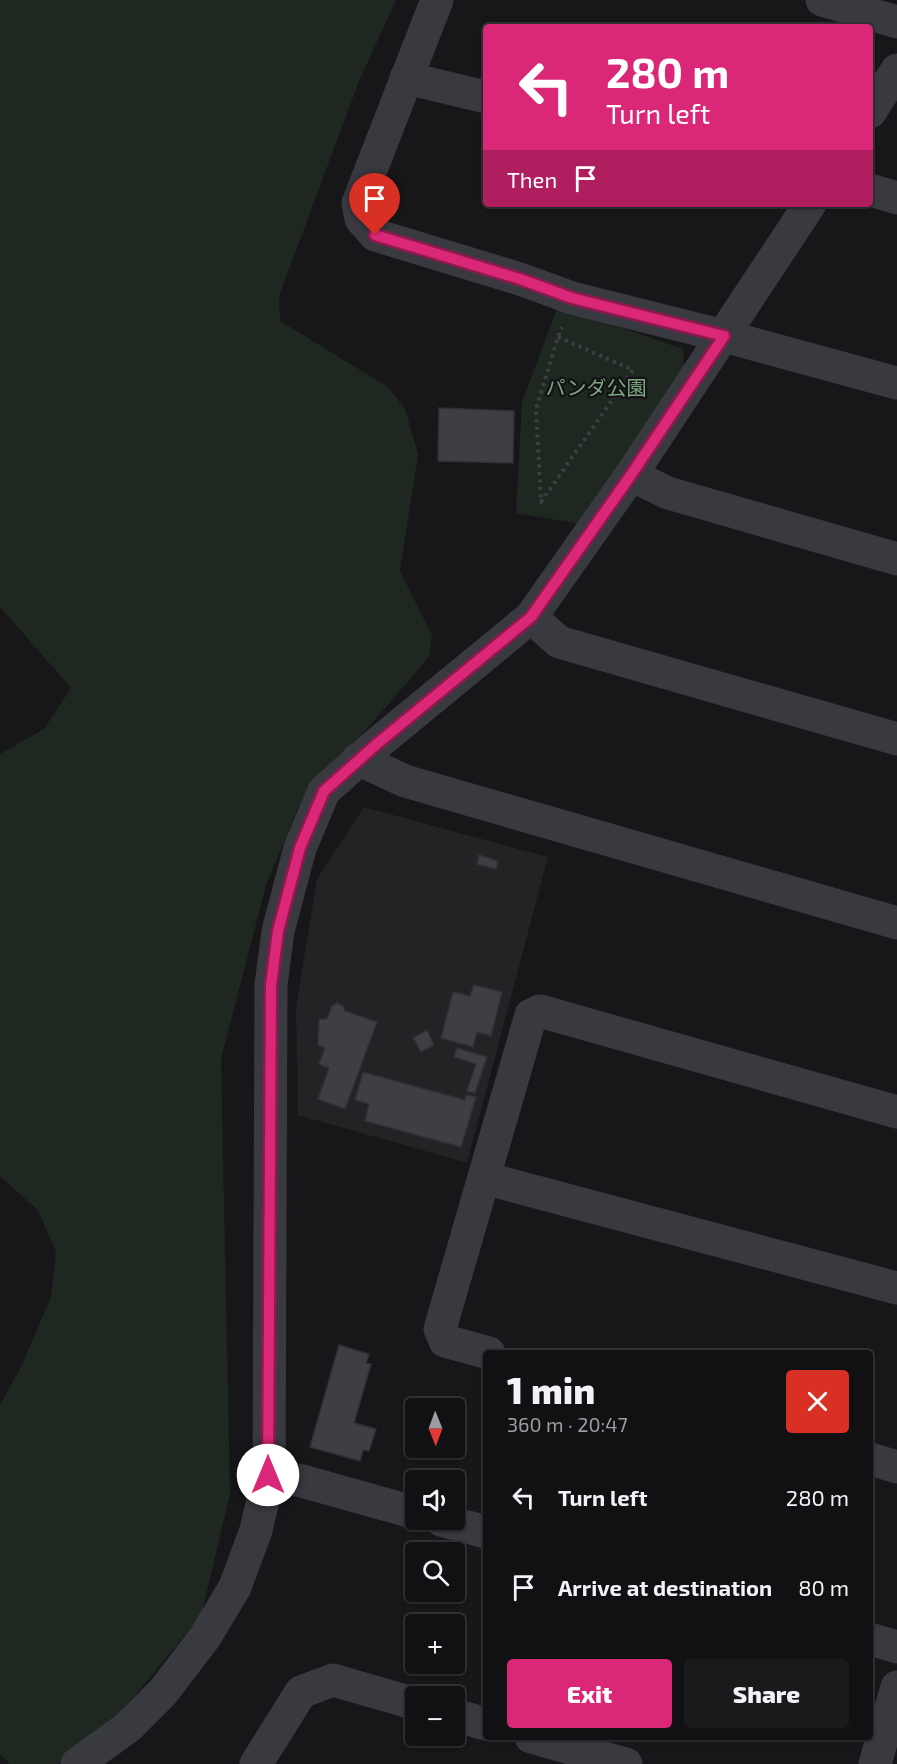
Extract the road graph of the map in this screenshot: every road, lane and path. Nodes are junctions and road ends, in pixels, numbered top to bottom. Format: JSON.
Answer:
{"nodes":[{"id":1,"x":437,"y":0,"type":"edge"},
{"id":2,"x":822,"y":0,"type":"edge"},
{"id":3,"x":897,"y":22,"type":"edge"},
{"id":4,"x":897,"y":70,"type":"edge"},
{"id":5,"x":406,"y":78,"type":"junction"},
{"id":6,"x":483,"y":96,"type":"edge"},
{"id":7,"x":873,"y":107,"type":"edge"},
{"id":8,"x":873,"y":191,"type":"edge"},
{"id":9,"x":897,"y":198,"type":"edge"},
{"id":10,"x":808,"y":207,"type":"edge"},
{"id":11,"x":572,"y":298,"type":"junction"},
{"id":12,"x":724,"y":336,"type":"junction"},
{"id":13,"x":558,"y":337,"type":"junction"},
{"id":14,"x":897,"y":383,"type":"edge"},
{"id":15,"x":631,"y":475,"type":"junction"},
{"id":16,"x":897,"y":559,"type":"edge"},
{"id":17,"x":531,"y":617,"type":"junction"},
{"id":18,"x":897,"y":739,"type":"edge"},
{"id":19,"x":358,"y":759,"type":"junction"},
{"id":20,"x":897,"y":923,"type":"edge"},
{"id":21,"x":897,"y":1112,"type":"edge"},
{"id":22,"x":484,"y":1178,"type":"junction"},
{"id":23,"x":897,"y":1288,"type":"edge"},
{"id":24,"x":483,"y":1351,"type":"edge"},
{"id":25,"x":873,"y":1461,"type":"edge"},
{"id":26,"x":897,"y":1467,"type":"edge"},
{"id":27,"x":268,"y":1475,"type":"junction"},
{"id":28,"x":405,"y":1509,"type":"edge"},
{"id":29,"x":465,"y":1526,"type":"edge"},
{"id":30,"x":483,"y":1531,"type":"edge"},
{"id":31,"x":873,"y":1640,"type":"edge"},
{"id":32,"x":897,"y":1647,"type":"edge"},
{"id":33,"x":897,"y":1687,"type":"edge"},
{"id":34,"x":405,"y":1701,"type":"edge"},
{"id":35,"x":465,"y":1718,"type":"edge"},
{"id":36,"x":483,"y":1723,"type":"edge"},
{"id":37,"x":542,"y":1740,"type":"edge"},
{"id":38,"x":77,"y":1764,"type":"edge"},
{"id":39,"x":256,"y":1764,"type":"edge"},
{"id":40,"x":626,"y":1764,"type":"edge"},
{"id":41,"x":874,"y":1764,"type":"edge"}],
"edges":[{"from":1,"to":5,"type":"street"},
{"from":2,"to":3,"type":"street"},
{"from":4,"to":7,"type":"street"},
{"from":5,"to":6,"type":"street"},
{"from":5,"to":11,"type":"street"},
{"from":8,"to":9,"type":"street"},
{"from":10,"to":12,"type":"street"},
{"from":11,"to":12,"type":"street"},
{"from":11,"to":13,"type":"path"},
{"from":12,"to":14,"type":"street"},
{"from":12,"to":15,"type":"street"},
{"from":13,"to":13,"type":"path"},
{"from":15,"to":16,"type":"street"},
{"from":15,"to":17,"type":"street"},
{"from":17,"to":18,"type":"street"},
{"from":17,"to":19,"type":"street"},
{"from":19,"to":20,"type":"street"},
{"from":19,"to":27,"type":"street"},
{"from":21,"to":22,"type":"street"},
{"from":22,"to":23,"type":"street"},
{"from":22,"to":24,"type":"street"},
{"from":25,"to":26,"type":"street"},
{"from":27,"to":28,"type":"street"},
{"from":27,"to":38,"type":"street"},
{"from":29,"to":30,"type":"street"},
{"from":31,"to":32,"type":"street"},
{"from":33,"to":41,"type":"street"},
{"from":34,"to":39,"type":"street"},
{"from":35,"to":36,"type":"street"},
{"from":37,"to":40,"type":"street"}]}
